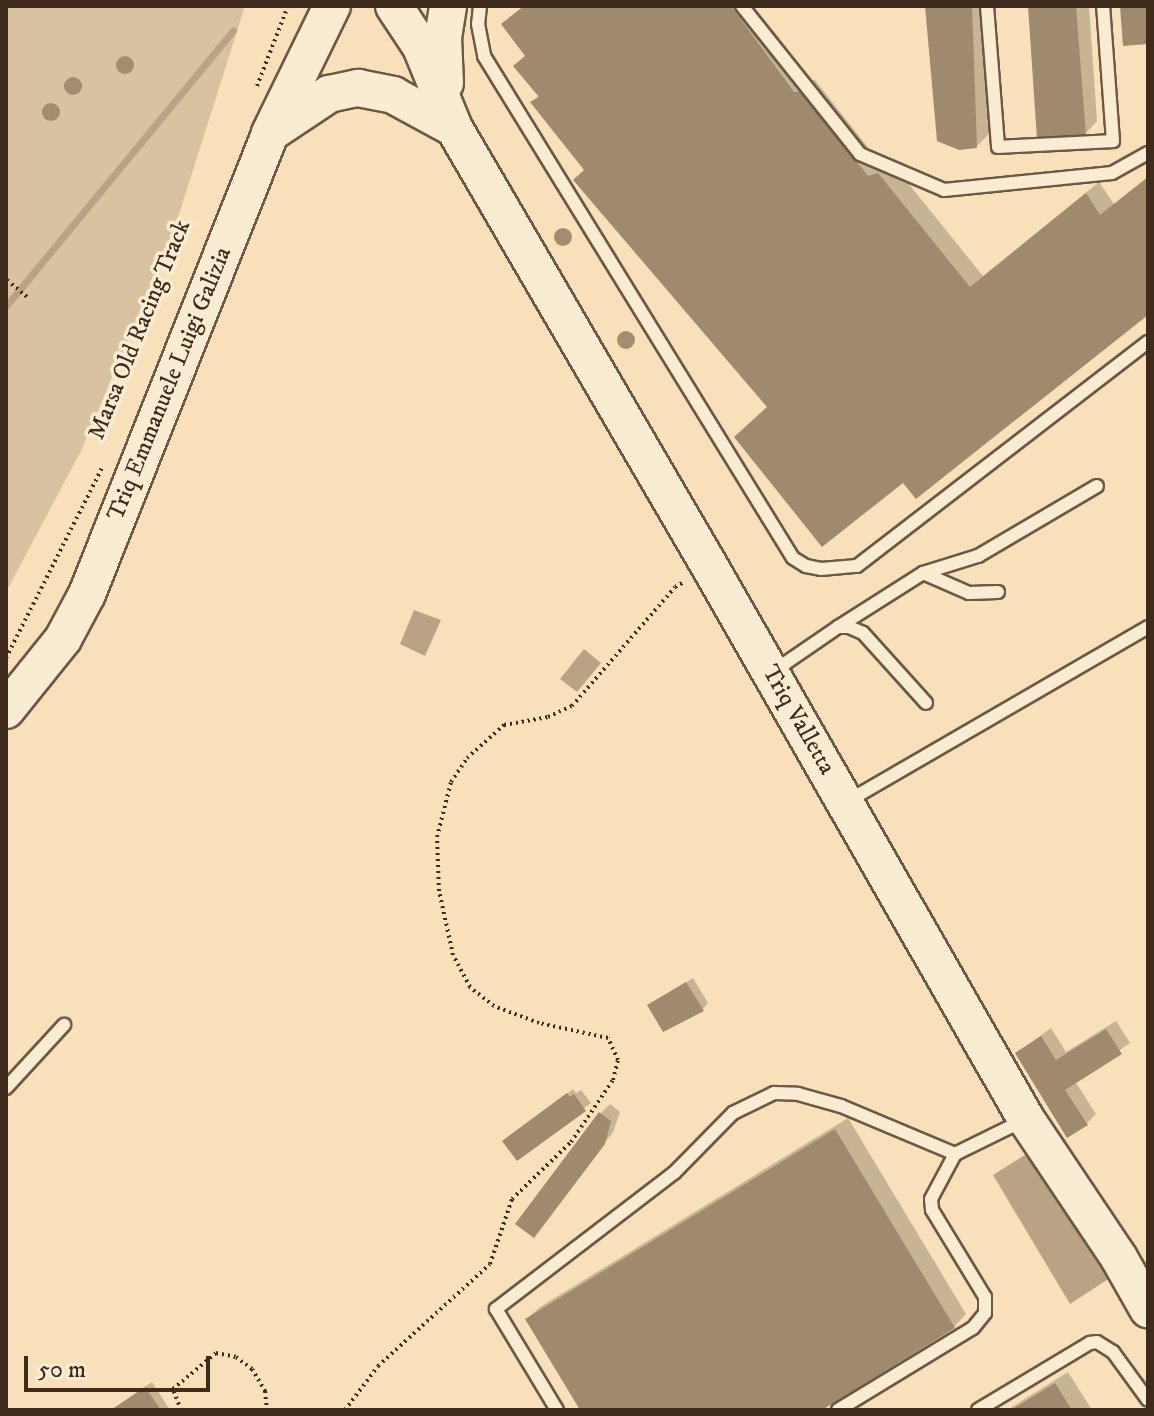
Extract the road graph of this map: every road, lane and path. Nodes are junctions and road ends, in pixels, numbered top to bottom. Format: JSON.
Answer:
{"nodes":[{"id":1,"x":288,"y":6,"type":"edge"},
{"id":2,"x":332,"y":6,"type":"edge"},
{"id":3,"x":353,"y":6,"type":"edge"},
{"id":4,"x":394,"y":6,"type":"edge"},
{"id":5,"x":448,"y":6,"type":"edge"},
{"id":6,"x":480,"y":6,"type":"edge"},
{"id":7,"x":742,"y":6,"type":"edge"},
{"id":8,"x":987,"y":6,"type":"edge"},
{"id":9,"x":1103,"y":6,"type":"edge"},
{"id":10,"x":311,"y":44,"type":"junction"},
{"id":11,"x":254,"y":93,"type":"dead end"},
{"id":12,"x":454,"y":128,"type":"junction"},
{"id":13,"x":270,"y":133,"type":"junction"},
{"id":14,"x":1148,"y":153,"type":"edge"},
{"id":15,"x":7,"y":280,"type":"edge"},
{"id":16,"x":27,"y":297,"type":"dead end"},
{"id":17,"x":1148,"y":342,"type":"edge"},
{"id":18,"x":103,"y":466,"type":"dead end"},
{"id":19,"x":1097,"y":486,"type":"dead end"},
{"id":20,"x":710,"y":567,"type":"junction"},
{"id":21,"x":923,"y":573,"type":"junction"},
{"id":22,"x":998,"y":592,"type":"dead end"},
{"id":23,"x":838,"y":627,"type":"junction"},
{"id":24,"x":1148,"y":627,"type":"edge"},
{"id":25,"x":6,"y":658,"type":"edge"},
{"id":26,"x":771,"y":673,"type":"junction"},
{"id":27,"x":926,"y":703,"type":"dead end"},
{"id":28,"x":6,"y":710,"type":"edge"},
{"id":29,"x":845,"y":803,"type":"junction"},
{"id":30,"x":64,"y":1025,"type":"dead end"},
{"id":31,"x":6,"y":1088,"type":"edge"},
{"id":32,"x":1026,"y":1119,"type":"junction"},
{"id":33,"x":955,"y":1154,"type":"junction"},
{"id":34,"x":1148,"y":1309,"type":"edge"},
{"id":35,"x":1148,"y":1400,"type":"edge"},
{"id":36,"x":181,"y":1410,"type":"edge"},
{"id":37,"x":267,"y":1410,"type":"edge"},
{"id":38,"x":345,"y":1410,"type":"edge"},
{"id":39,"x":557,"y":1410,"type":"edge"},
{"id":40,"x":838,"y":1410,"type":"edge"},
{"id":41,"x":978,"y":1410,"type":"edge"}],
"edges":[{"from":1,"to":11,"type":"path"},
{"from":2,"to":10,"type":"street","name":"Triq Emmanuele Luigi Galizia"},
{"from":3,"to":10,"type":"street","name":"Triq Emmanuele Luigi Galizia"},
{"from":4,"to":12,"type":"street","name":"Triq Valletta"},
{"from":5,"to":12,"type":"street","name":"Triq Valletta"},
{"from":6,"to":17,"type":"lane"},
{"from":7,"to":14,"type":"lane"},
{"from":8,"to":9,"type":"lane"},
{"from":10,"to":13,"type":"street","name":"Triq Emmanuele Luigi Galizia"},
{"from":12,"to":13,"type":"street"},
{"from":12,"to":20,"type":"street","name":"Triq Valletta"},
{"from":13,"to":28,"type":"street","name":"Triq Emmanuele Luigi Galizia"},
{"from":15,"to":16,"type":"path"},
{"from":18,"to":25,"type":"path","name":"Marsa Old Racing Track"},
{"from":19,"to":21,"type":"lane"},
{"from":20,"to":26,"type":"street","name":"Triq Valletta"},
{"from":20,"to":38,"type":"path"},
{"from":21,"to":22,"type":"lane"},
{"from":21,"to":23,"type":"lane"},
{"from":23,"to":26,"type":"lane"},
{"from":23,"to":27,"type":"lane"},
{"from":24,"to":29,"type":"lane"},
{"from":26,"to":29,"type":"street","name":"Triq Valletta"},
{"from":29,"to":32,"type":"street","name":"Triq Valletta"},
{"from":30,"to":31,"type":"lane"},
{"from":32,"to":33,"type":"lane"},
{"from":32,"to":34,"type":"street","name":"Triq Valletta"},
{"from":33,"to":39,"type":"lane"},
{"from":33,"to":40,"type":"lane"},
{"from":35,"to":41,"type":"lane"},
{"from":36,"to":37,"type":"path"}]}
